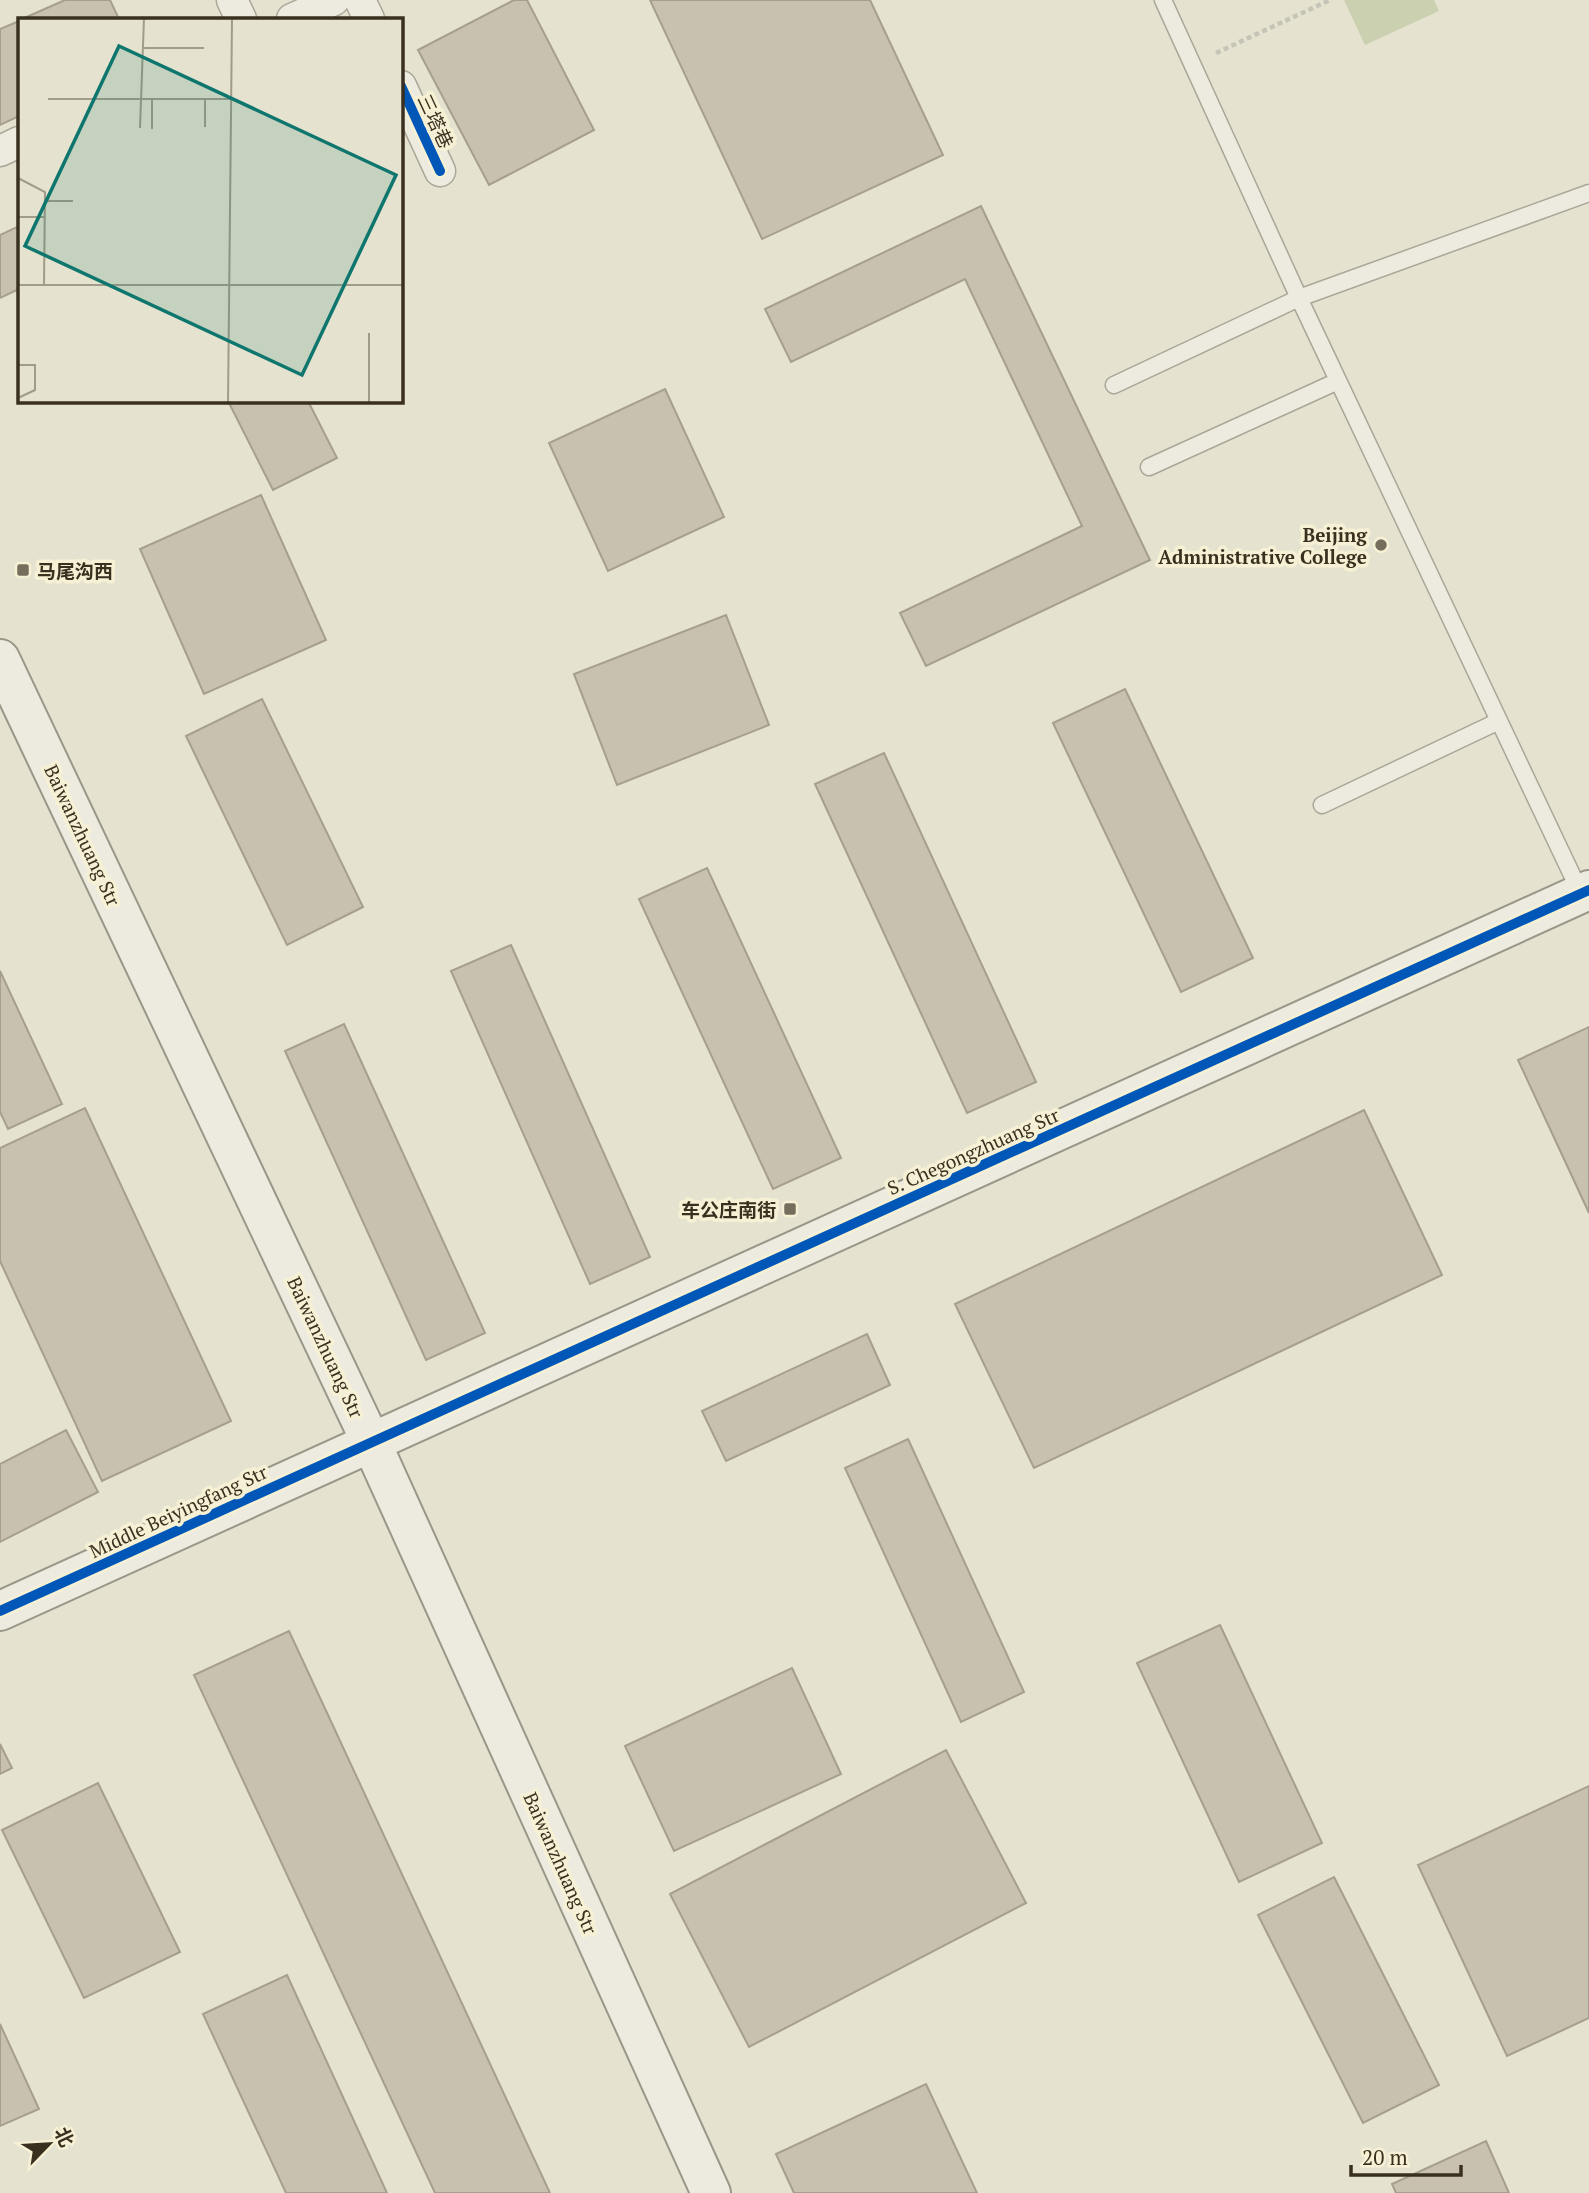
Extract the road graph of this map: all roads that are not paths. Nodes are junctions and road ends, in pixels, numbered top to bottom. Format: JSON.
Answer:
{"nodes":[{"id":1,"x":232,"y":0,"type":"edge"},
{"id":2,"x":334,"y":0,"type":"edge"},
{"id":3,"x":360,"y":0,"type":"edge"},
{"id":4,"x":1163,"y":0,"type":"edge"},
{"id":5,"x":241,"y":18,"type":"edge"},
{"id":6,"x":294,"y":18,"type":"edge"},
{"id":7,"x":369,"y":18,"type":"edge"},
{"id":8,"x":402,"y":88,"type":"edge"},
{"id":9,"x":18,"y":142,"type":"edge"},
{"id":10,"x":0,"y":151,"type":"edge"},
{"id":11,"x":440,"y":171,"type":"dead end"},
{"id":12,"x":1589,"y":193,"type":"edge"},
{"id":13,"x":1299,"y":298,"type":"junction"},
{"id":14,"x":1338,"y":381,"type":"junction"},
{"id":15,"x":1114,"y":385,"type":"dead end"},
{"id":16,"x":1149,"y":467,"type":"dead end"},
{"id":17,"x":0,"y":659,"type":"edge"},
{"id":18,"x":1499,"y":721,"type":"junction"},
{"id":19,"x":1322,"y":805,"type":"dead end"},
{"id":20,"x":1585,"y":892,"type":"edge"},
{"id":21,"x":371,"y":1442,"type":"junction"},
{"id":22,"x":0,"y":1611,"type":"edge"},
{"id":23,"x":711,"y":2193,"type":"edge"}],
"edges":[{"from":1,"to":5,"type":"street"},
{"from":2,"to":6,"type":"street"},
{"from":3,"to":7,"type":"street"},
{"from":4,"to":13,"type":"lane"},
{"from":8,"to":11,"type":"street","name":"三塔巷"},
{"from":9,"to":10,"type":"street"},
{"from":12,"to":13,"type":"lane"},
{"from":13,"to":14,"type":"lane"},
{"from":13,"to":15,"type":"lane"},
{"from":14,"to":16,"type":"lane"},
{"from":14,"to":18,"type":"lane"},
{"from":17,"to":21,"type":"street","name":"Baiwanzhuang Str"},
{"from":18,"to":19,"type":"lane"},
{"from":18,"to":20,"type":"lane"},
{"from":20,"to":21,"type":"street","name":"S. Chegongzhuang Str"},
{"from":21,"to":22,"type":"street","name":"Middle Beiyingfang Str"},
{"from":21,"to":23,"type":"street","name":"Baiwanzhuang Str"}]}
